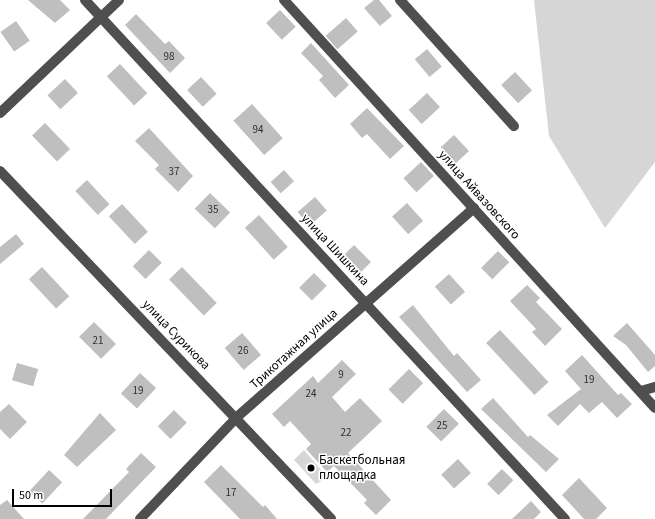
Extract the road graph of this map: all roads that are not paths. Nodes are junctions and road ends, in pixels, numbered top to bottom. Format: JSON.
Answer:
{"nodes":[{"id":1,"x":85,"y":0,"type":"edge"},
{"id":2,"x":119,"y":0,"type":"edge"},
{"id":3,"x":284,"y":0,"type":"edge"},
{"id":4,"x":400,"y":0,"type":"edge"},
{"id":5,"x":101,"y":16,"type":"junction"},
{"id":6,"x":0,"y":113,"type":"edge"},
{"id":7,"x":514,"y":126,"type":"dead end"},
{"id":8,"x":0,"y":171,"type":"edge"},
{"id":9,"x":474,"y":208,"type":"junction"},
{"id":10,"x":365,"y":302,"type":"junction"},
{"id":11,"x":655,"y":387,"type":"edge"},
{"id":12,"x":641,"y":391,"type":"junction"},
{"id":13,"x":655,"y":408,"type":"edge"},
{"id":14,"x":237,"y":417,"type":"junction"},
{"id":15,"x":140,"y":519,"type":"edge"},
{"id":16,"x":332,"y":519,"type":"edge"},
{"id":17,"x":565,"y":519,"type":"edge"}],
"edges":[{"from":1,"to":5,"type":"street","name":"улица Шишкина"},
{"from":2,"to":5,"type":"street"},
{"from":3,"to":9,"type":"street","name":"улица Айвазовского"},
{"from":4,"to":7,"type":"street"},
{"from":5,"to":6,"type":"street"},
{"from":5,"to":10,"type":"street","name":"улица Шишкина"},
{"from":8,"to":14,"type":"street","name":"улица Сурикова"},
{"from":9,"to":10,"type":"street","name":"Трикотажная улица"},
{"from":9,"to":12,"type":"street","name":"улица Айвазовского"},
{"from":10,"to":14,"type":"street","name":"Трикотажная улица"},
{"from":10,"to":17,"type":"street","name":"улица Шишкина"},
{"from":11,"to":12,"type":"street"},
{"from":12,"to":13,"type":"street","name":"улица Айвазовского"},
{"from":14,"to":15,"type":"street","name":"Трикотажная улица"},
{"from":14,"to":16,"type":"street","name":"улица Сурикова"}]}
